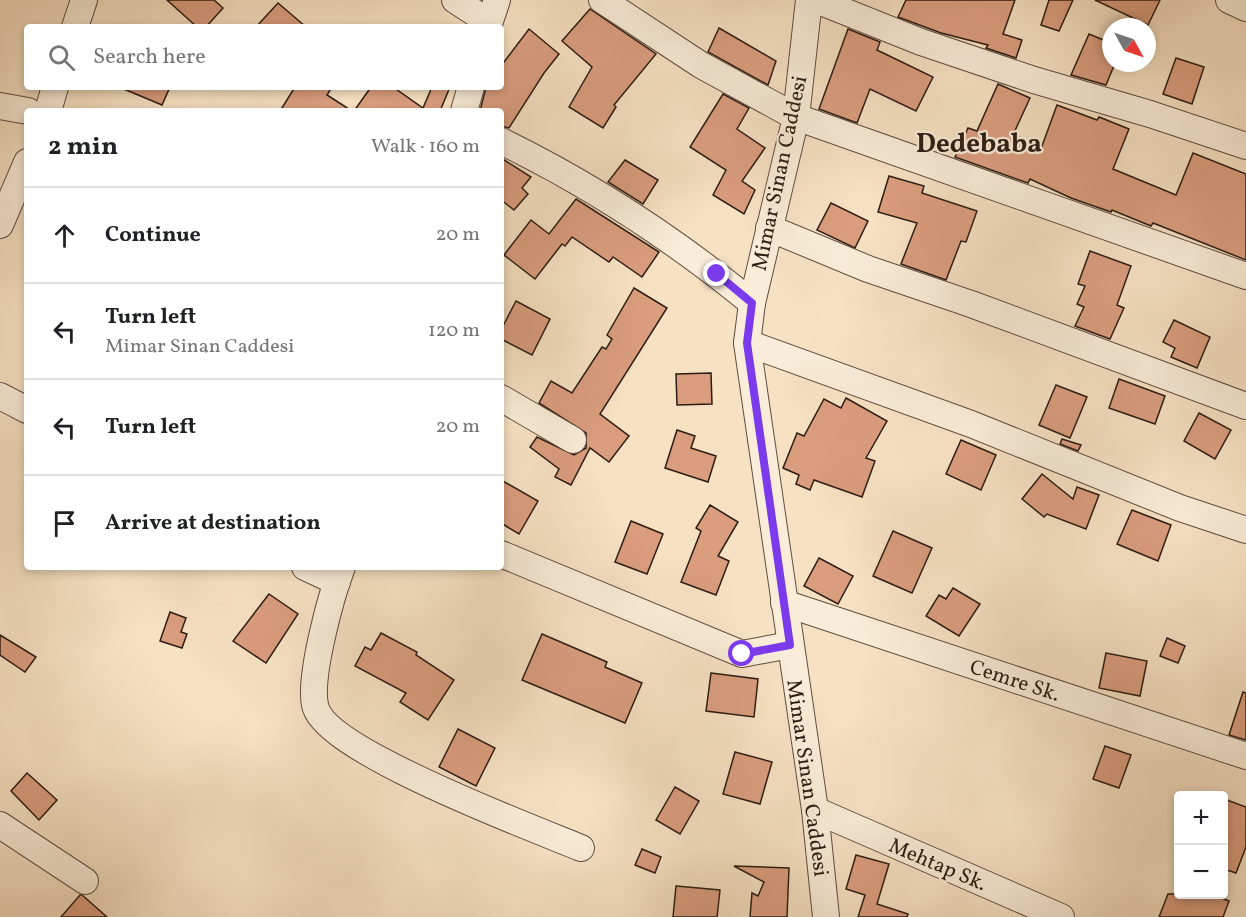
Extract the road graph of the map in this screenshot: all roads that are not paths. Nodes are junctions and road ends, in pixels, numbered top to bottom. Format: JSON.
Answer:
{"nodes":[{"id":1,"x":84,"y":0,"type":"edge"},
{"id":2,"x":455,"y":0,"type":"edge"},
{"id":3,"x":602,"y":0,"type":"edge"},
{"id":4,"x":809,"y":0,"type":"edge"},
{"id":5,"x":816,"y":0,"type":"edge"},
{"id":6,"x":1229,"y":0,"type":"edge"},
{"id":7,"x":1246,"y":8,"type":"edge"},
{"id":8,"x":491,"y":16,"type":"edge"},
{"id":9,"x":76,"y":24,"type":"edge"},
{"id":10,"x":54,"y":90,"type":"edge"},
{"id":11,"x":470,"y":90,"type":"edge"},
{"id":12,"x":0,"y":106,"type":"edge"},
{"id":13,"x":49,"y":108,"type":"edge"},
{"id":14,"x":465,"y":108,"type":"edge"},
{"id":15,"x":24,"y":110,"type":"edge"},
{"id":16,"x":796,"y":117,"type":"junction"},
{"id":17,"x":504,"y":143,"type":"edge"},
{"id":18,"x":1246,"y":146,"type":"edge"},
{"id":19,"x":24,"y":169,"type":"edge"},
{"id":20,"x":0,"y":225,"type":"edge"},
{"id":21,"x":769,"y":228,"type":"junction"},
{"id":22,"x":1246,"y":276,"type":"edge"},
{"id":23,"x":752,"y":303,"type":"junction"},
{"id":24,"x":747,"y":343,"type":"junction"},
{"id":25,"x":0,"y":396,"type":"edge"},
{"id":26,"x":504,"y":400,"type":"edge"},
{"id":27,"x":1246,"y":406,"type":"edge"},
{"id":28,"x":24,"y":408,"type":"edge"},
{"id":29,"x":573,"y":440,"type":"dead end"},
{"id":30,"x":1246,"y":530,"type":"edge"},
{"id":31,"x":504,"y":555,"type":"edge"},
{"id":32,"x":320,"y":570,"type":"edge"},
{"id":33,"x":340,"y":574,"type":"edge"},
{"id":34,"x":784,"y":603,"type":"junction"},
{"id":35,"x":790,"y":645,"type":"junction"},
{"id":36,"x":1246,"y":756,"type":"edge"},
{"id":37,"x":815,"y":810,"type":"junction"},
{"id":38,"x":0,"y":825,"type":"edge"},
{"id":39,"x":581,"y":848,"type":"dead end"},
{"id":40,"x":85,"y":881,"type":"dead end"},
{"id":41,"x":826,"y":917,"type":"edge"},
{"id":42,"x":1060,"y":917,"type":"edge"}],
"edges":[{"from":1,"to":9,"type":"street"},
{"from":2,"to":8,"type":"street"},
{"from":3,"to":16,"type":"street"},
{"from":4,"to":16,"type":"street","name":"Mimar Sinan Caddesi"},
{"from":5,"to":18,"type":"street"},
{"from":6,"to":7,"type":"street"},
{"from":10,"to":13,"type":"street"},
{"from":11,"to":14,"type":"street"},
{"from":12,"to":15,"type":"street"},
{"from":16,"to":21,"type":"street","name":"Mimar Sinan Caddesi"},
{"from":16,"to":22,"type":"street"},
{"from":17,"to":23,"type":"street"},
{"from":19,"to":20,"type":"street"},
{"from":21,"to":23,"type":"street","name":"Mimar Sinan Caddesi"},
{"from":21,"to":27,"type":"street"},
{"from":23,"to":24,"type":"street","name":"Mimar Sinan Caddesi"},
{"from":24,"to":30,"type":"street"},
{"from":24,"to":34,"type":"street","name":"Mimar Sinan Caddesi"},
{"from":25,"to":28,"type":"street"},
{"from":26,"to":29,"type":"street"},
{"from":31,"to":35,"type":"street"},
{"from":32,"to":33,"type":"street"},
{"from":33,"to":39,"type":"street"},
{"from":34,"to":35,"type":"street","name":"Mimar Sinan Caddesi"},
{"from":34,"to":36,"type":"street","name":"Cemre Sk."},
{"from":35,"to":37,"type":"street","name":"Mimar Sinan Caddesi"},
{"from":37,"to":41,"type":"street","name":"Mimar Sinan Caddesi"},
{"from":37,"to":42,"type":"street","name":"Mehtap Sk."},
{"from":38,"to":40,"type":"street"}]}
